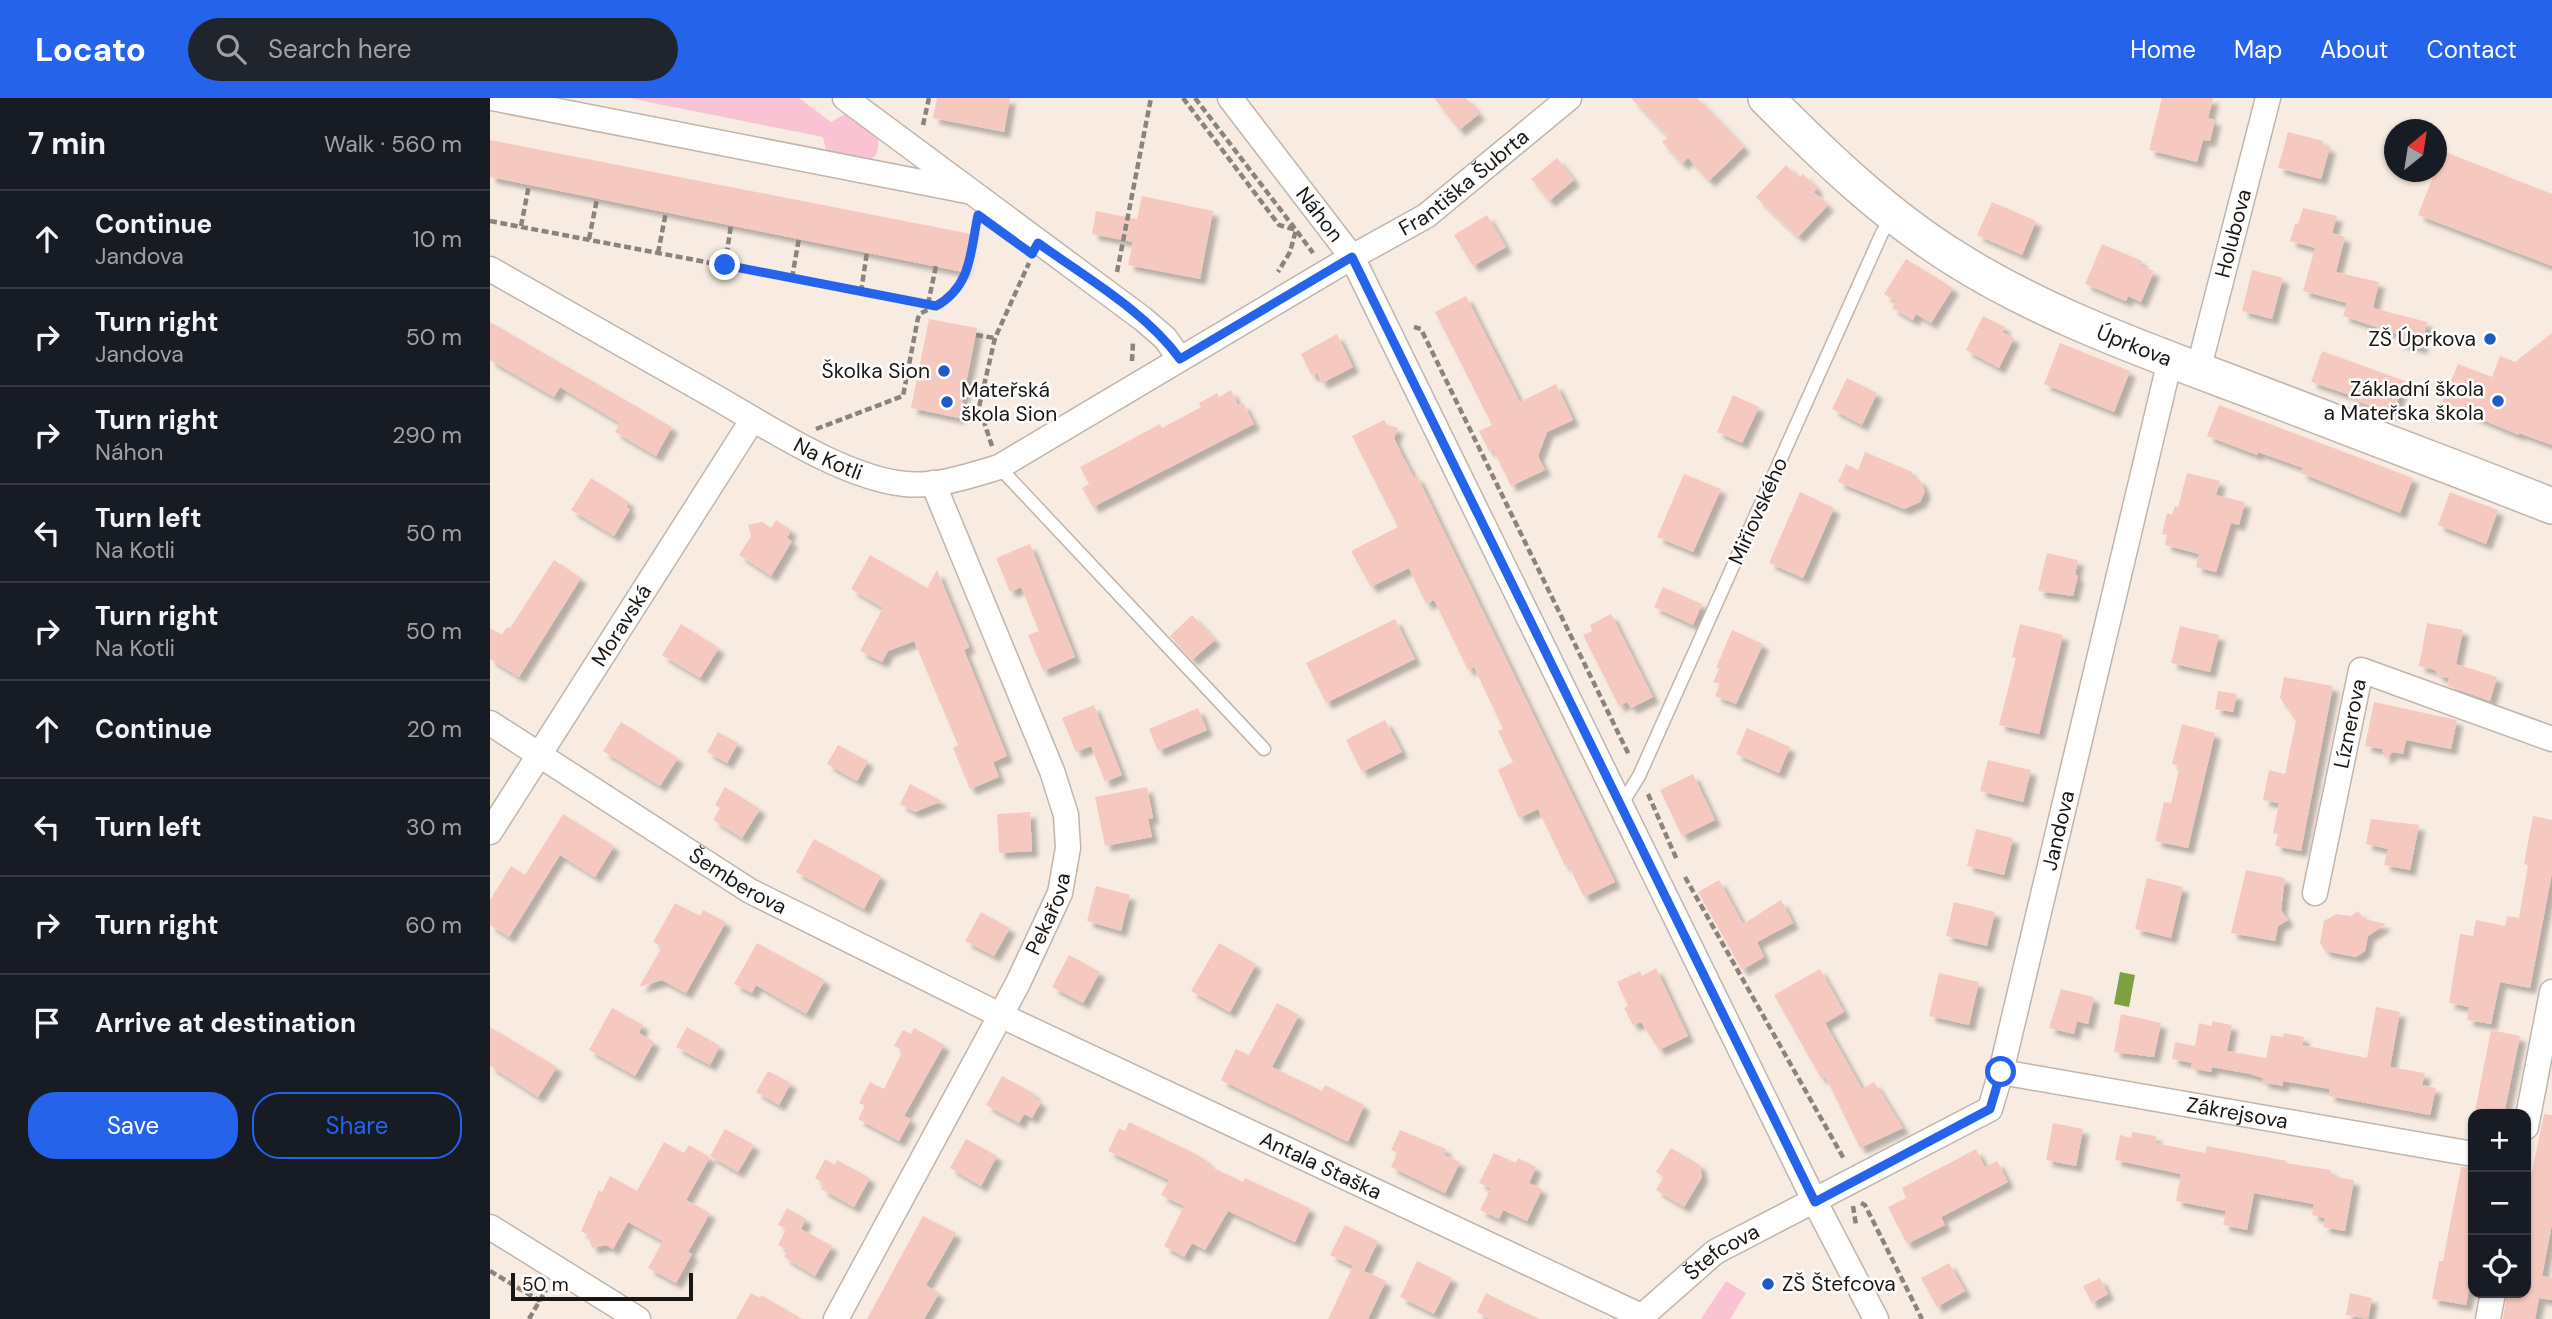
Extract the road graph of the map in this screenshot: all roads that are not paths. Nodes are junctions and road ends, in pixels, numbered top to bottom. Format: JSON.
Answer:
{"nodes":[{"id":1,"x":492,"y":98,"type":"edge"},
{"id":2,"x":845,"y":98,"type":"edge"},
{"id":3,"x":1230,"y":98,"type":"edge"},
{"id":4,"x":1569,"y":98,"type":"edge"},
{"id":5,"x":1766,"y":98,"type":"edge"},
{"id":6,"x":2268,"y":98,"type":"edge"},
{"id":7,"x":967,"y":191,"type":"junction"},
{"id":8,"x":1894,"y":216,"type":"junction"},
{"id":9,"x":1352,"y":257,"type":"junction"},
{"id":10,"x":490,"y":269,"type":"edge"},
{"id":11,"x":1180,"y":359,"type":"junction"},
{"id":12,"x":2184,"y":365,"type":"junction"},
{"id":13,"x":753,"y":419,"type":"junction"},
{"id":14,"x":999,"y":467,"type":"junction"},
{"id":15,"x":933,"y":483,"type":"junction"},
{"id":16,"x":2552,"y":506,"type":"edge"},
{"id":17,"x":490,"y":723,"type":"edge"},
{"id":18,"x":2552,"y":739,"type":"edge"},
{"id":19,"x":1264,"y":749,"type":"dead end"},
{"id":20,"x":539,"y":755,"type":"junction"},
{"id":21,"x":1621,"y":805,"type":"junction"},
{"id":22,"x":490,"y":832,"type":"edge"},
{"id":23,"x":2315,"y":893,"type":"dead end"},
{"id":24,"x":2552,"y":992,"type":"edge"},
{"id":25,"x":1000,"y":1015,"type":"junction"},
{"id":26,"x":2001,"y":1072,"type":"junction"},
{"id":27,"x":2529,"y":1109,"type":"edge"},
{"id":28,"x":2468,"y":1153,"type":"edge"},
{"id":29,"x":1815,"y":1202,"type":"junction"},
{"id":30,"x":490,"y":1227,"type":"edge"},
{"id":31,"x":2492,"y":1298,"type":"edge"},
{"id":32,"x":1640,"y":1317,"type":"edge"},
{"id":33,"x":638,"y":1319,"type":"edge"},
{"id":34,"x":836,"y":1319,"type":"edge"},
{"id":35,"x":1876,"y":1319,"type":"edge"},
{"id":36,"x":2488,"y":1319,"type":"edge"}],
"edges":[{"from":1,"to":7,"type":"street"},
{"from":2,"to":7,"type":"street"},
{"from":3,"to":9,"type":"street","name":"Náhon"},
{"from":4,"to":9,"type":"street","name":"Františka Šubrta"},
{"from":5,"to":8,"type":"street","name":"Úprkova"},
{"from":6,"to":12,"type":"street","name":"Holubova"},
{"from":7,"to":11,"type":"street"},
{"from":8,"to":12,"type":"street","name":"Úprkova"},
{"from":8,"to":21,"type":"lane","name":"Miřiovského"},
{"from":9,"to":11,"type":"street","name":"Na Kotli"},
{"from":9,"to":21,"type":"street","name":"Náhon"},
{"from":10,"to":13,"type":"street","name":"Na Kotli"},
{"from":11,"to":14,"type":"street","name":"Na Kotli"},
{"from":12,"to":16,"type":"street","name":"Úprkova"},
{"from":12,"to":26,"type":"street","name":"Jandova"},
{"from":13,"to":15,"type":"street","name":"Na Kotli"},
{"from":13,"to":20,"type":"street","name":"Moravská"},
{"from":14,"to":15,"type":"street","name":"Na Kotli"},
{"from":14,"to":19,"type":"lane"},
{"from":15,"to":25,"type":"street","name":"Pekařova"},
{"from":17,"to":20,"type":"street","name":"Šemberova"},
{"from":18,"to":23,"type":"street","name":"Líznerova"},
{"from":20,"to":22,"type":"street","name":"Moravská"},
{"from":20,"to":25,"type":"street","name":"Šemberova"},
{"from":21,"to":29,"type":"street","name":"Náhon"},
{"from":24,"to":27,"type":"street"},
{"from":25,"to":32,"type":"street","name":"Antala Staška"},
{"from":25,"to":34,"type":"street","name":"Pekařova"},
{"from":26,"to":28,"type":"street","name":"Zákrejsova"},
{"from":26,"to":29,"type":"street","name":"Jandova"},
{"from":29,"to":32,"type":"street","name":"Štefcova"},
{"from":29,"to":35,"type":"street","name":"Náhon"},
{"from":30,"to":33,"type":"street"},
{"from":31,"to":36,"type":"street"}]}
